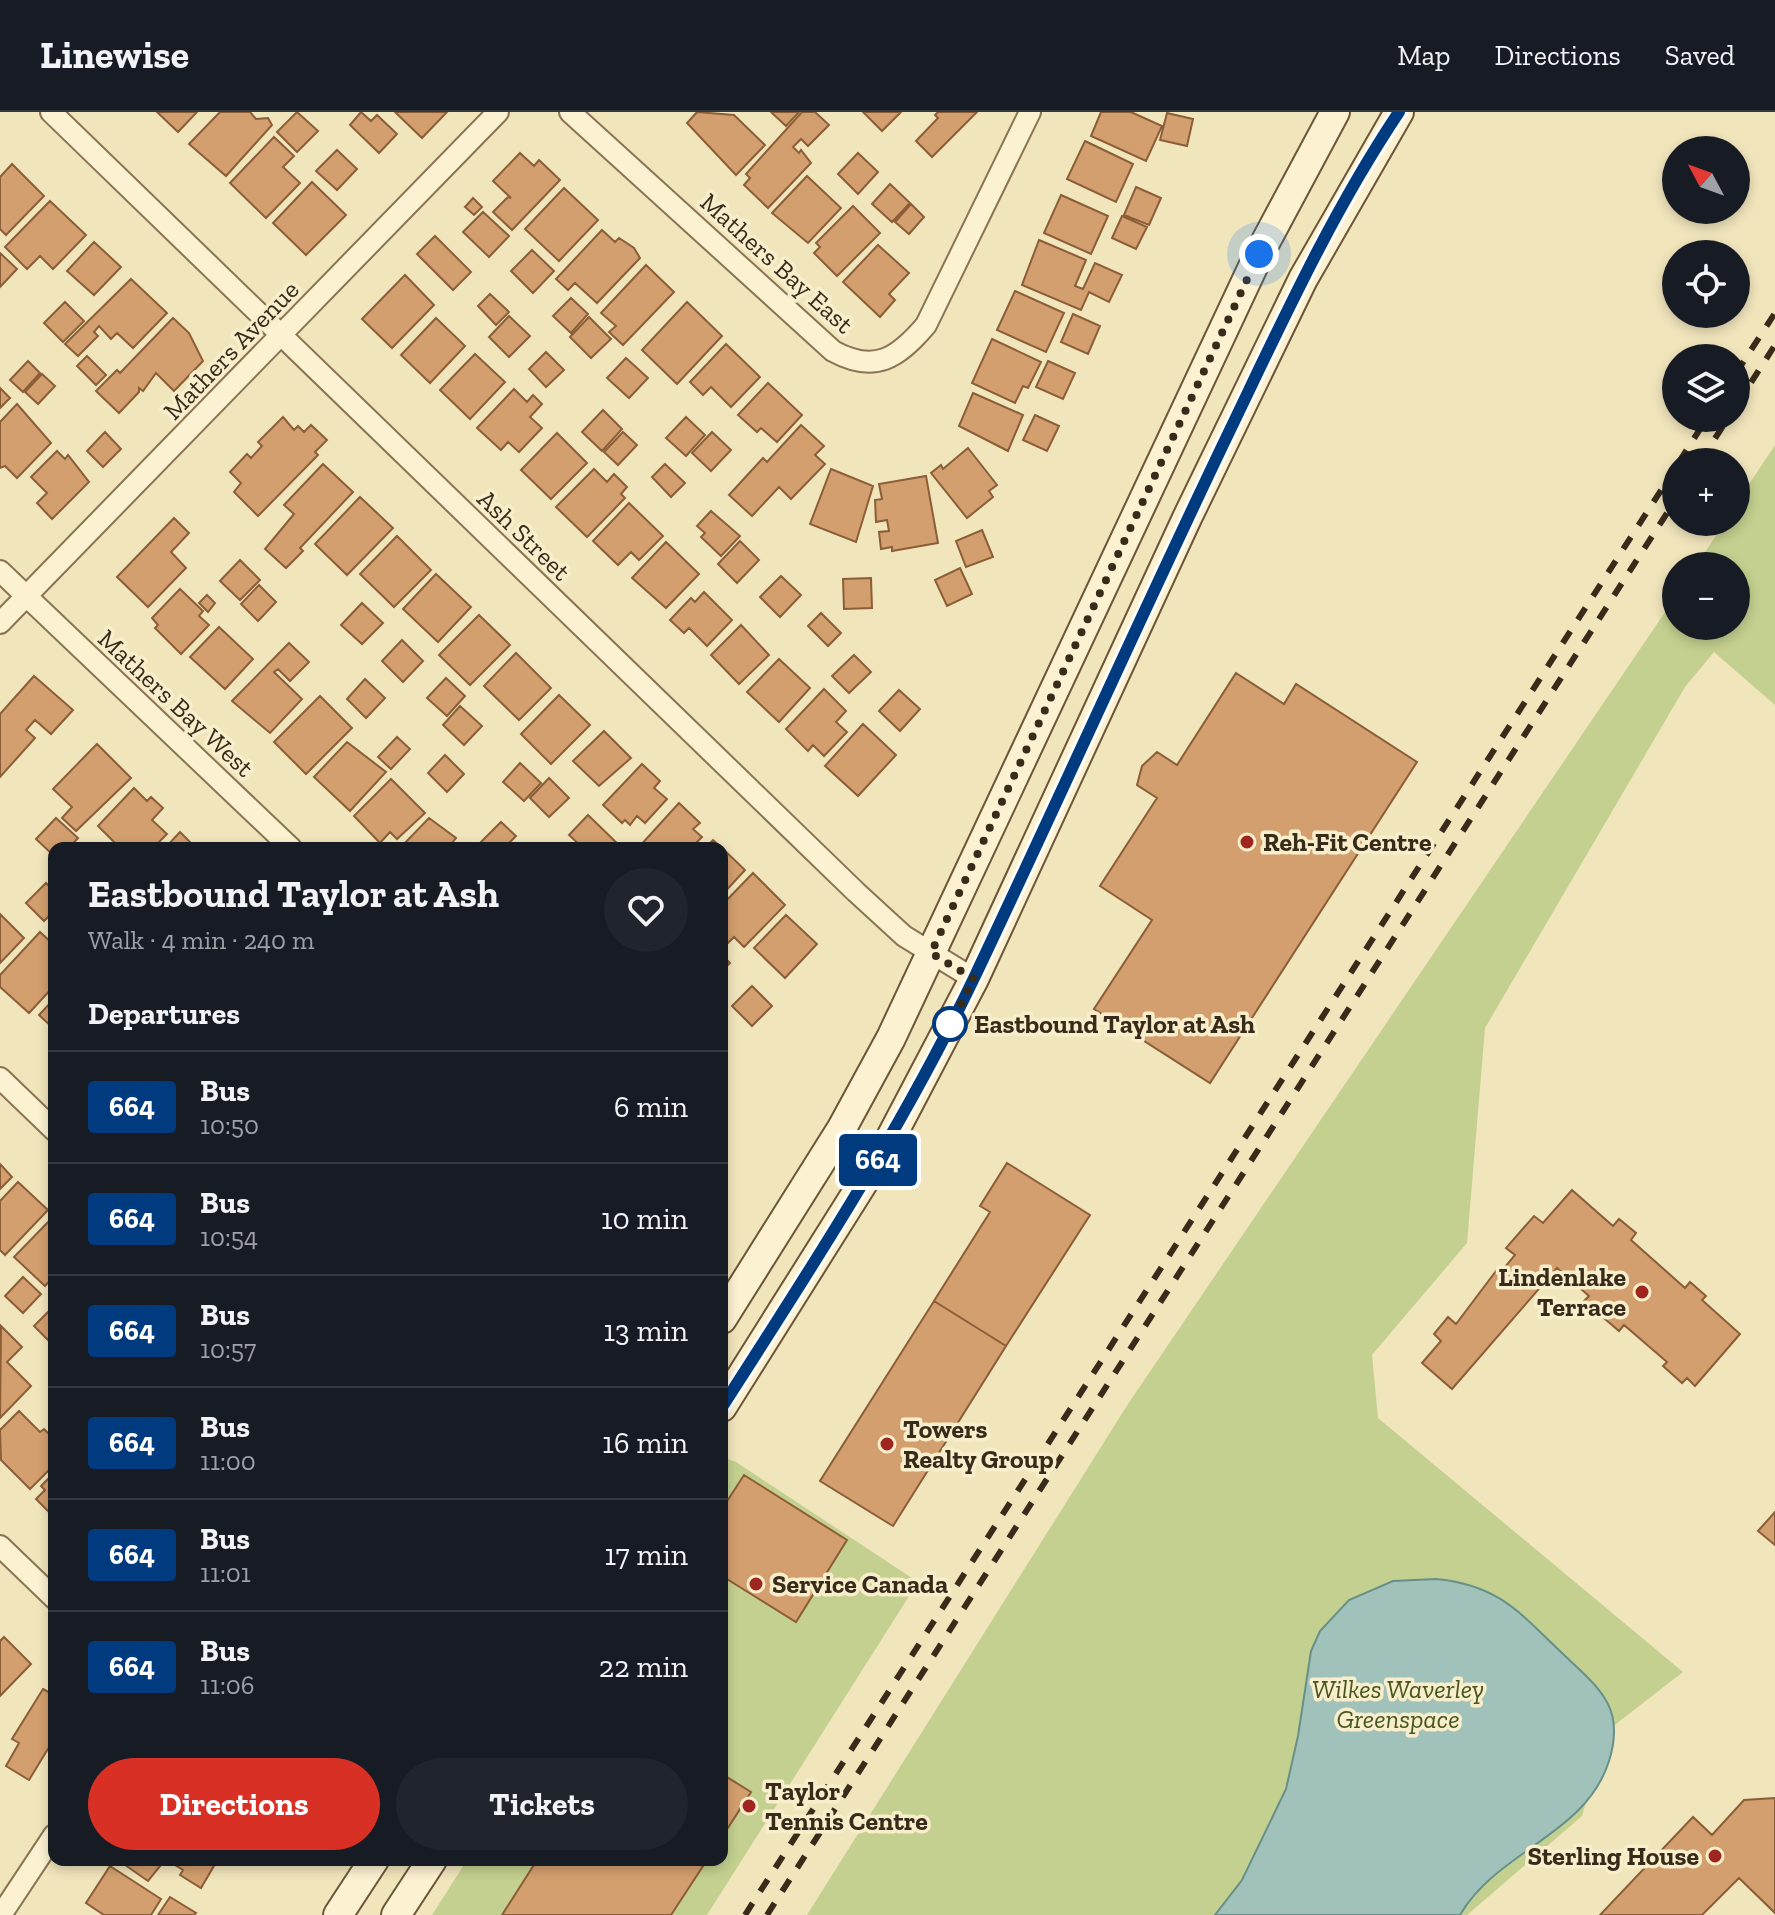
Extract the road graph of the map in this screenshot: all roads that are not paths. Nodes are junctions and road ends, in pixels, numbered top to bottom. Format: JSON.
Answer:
{"nodes":[{"id":1,"x":51,"y":112,"type":"edge"},
{"id":2,"x":498,"y":112,"type":"edge"},
{"id":3,"x":570,"y":112,"type":"edge"},
{"id":4,"x":1030,"y":112,"type":"edge"},
{"id":5,"x":1335,"y":112,"type":"edge"},
{"id":6,"x":1399,"y":112,"type":"edge"},
{"id":7,"x":281,"y":335,"type":"junction"},
{"id":8,"x":0,"y":571,"type":"edge"},
{"id":9,"x":26,"y":596,"type":"junction"},
{"id":10,"x":0,"y":623,"type":"edge"},
{"id":11,"x":285,"y":842,"type":"edge"},
{"id":12,"x":931,"y":953,"type":"junction"},
{"id":13,"x":974,"y":979,"type":"junction"},
{"id":14,"x":0,"y":1078,"type":"edge"},
{"id":15,"x":48,"y":1124,"type":"edge"},
{"id":16,"x":728,"y":1309,"type":"edge"},
{"id":17,"x":728,"y":1397,"type":"edge"},
{"id":18,"x":0,"y":1546,"type":"edge"},
{"id":19,"x":48,"y":1592,"type":"edge"},
{"id":20,"x":48,"y":1844,"type":"edge"},
{"id":21,"x":370,"y":1866,"type":"edge"},
{"id":22,"x":428,"y":1866,"type":"edge"},
{"id":23,"x":1,"y":1915,"type":"edge"},
{"id":24,"x":338,"y":1915,"type":"edge"},
{"id":25,"x":396,"y":1915,"type":"edge"}],
"edges":[{"from":1,"to":7,"type":"street","name":"Ash Street"},
{"from":2,"to":7,"type":"street","name":"Mathers Avenue"},
{"from":3,"to":4,"type":"street","name":"Mathers Bay East"},
{"from":5,"to":12,"type":"main road"},
{"from":6,"to":13,"type":"main road"},
{"from":7,"to":9,"type":"street","name":"Mathers Avenue"},
{"from":7,"to":12,"type":"street","name":"Ash Street"},
{"from":8,"to":9,"type":"street","name":"Mathers Bay West"},
{"from":9,"to":10,"type":"street","name":"Mathers Avenue"},
{"from":9,"to":11,"type":"street","name":"Mathers Bay West"},
{"from":12,"to":13,"type":"street","name":"Ash Street"},
{"from":12,"to":16,"type":"main road"},
{"from":13,"to":17,"type":"main road"},
{"from":14,"to":15,"type":"street"},
{"from":18,"to":19,"type":"street"},
{"from":20,"to":23,"type":"street"},
{"from":21,"to":24,"type":"main road"},
{"from":22,"to":25,"type":"main road"}]}
